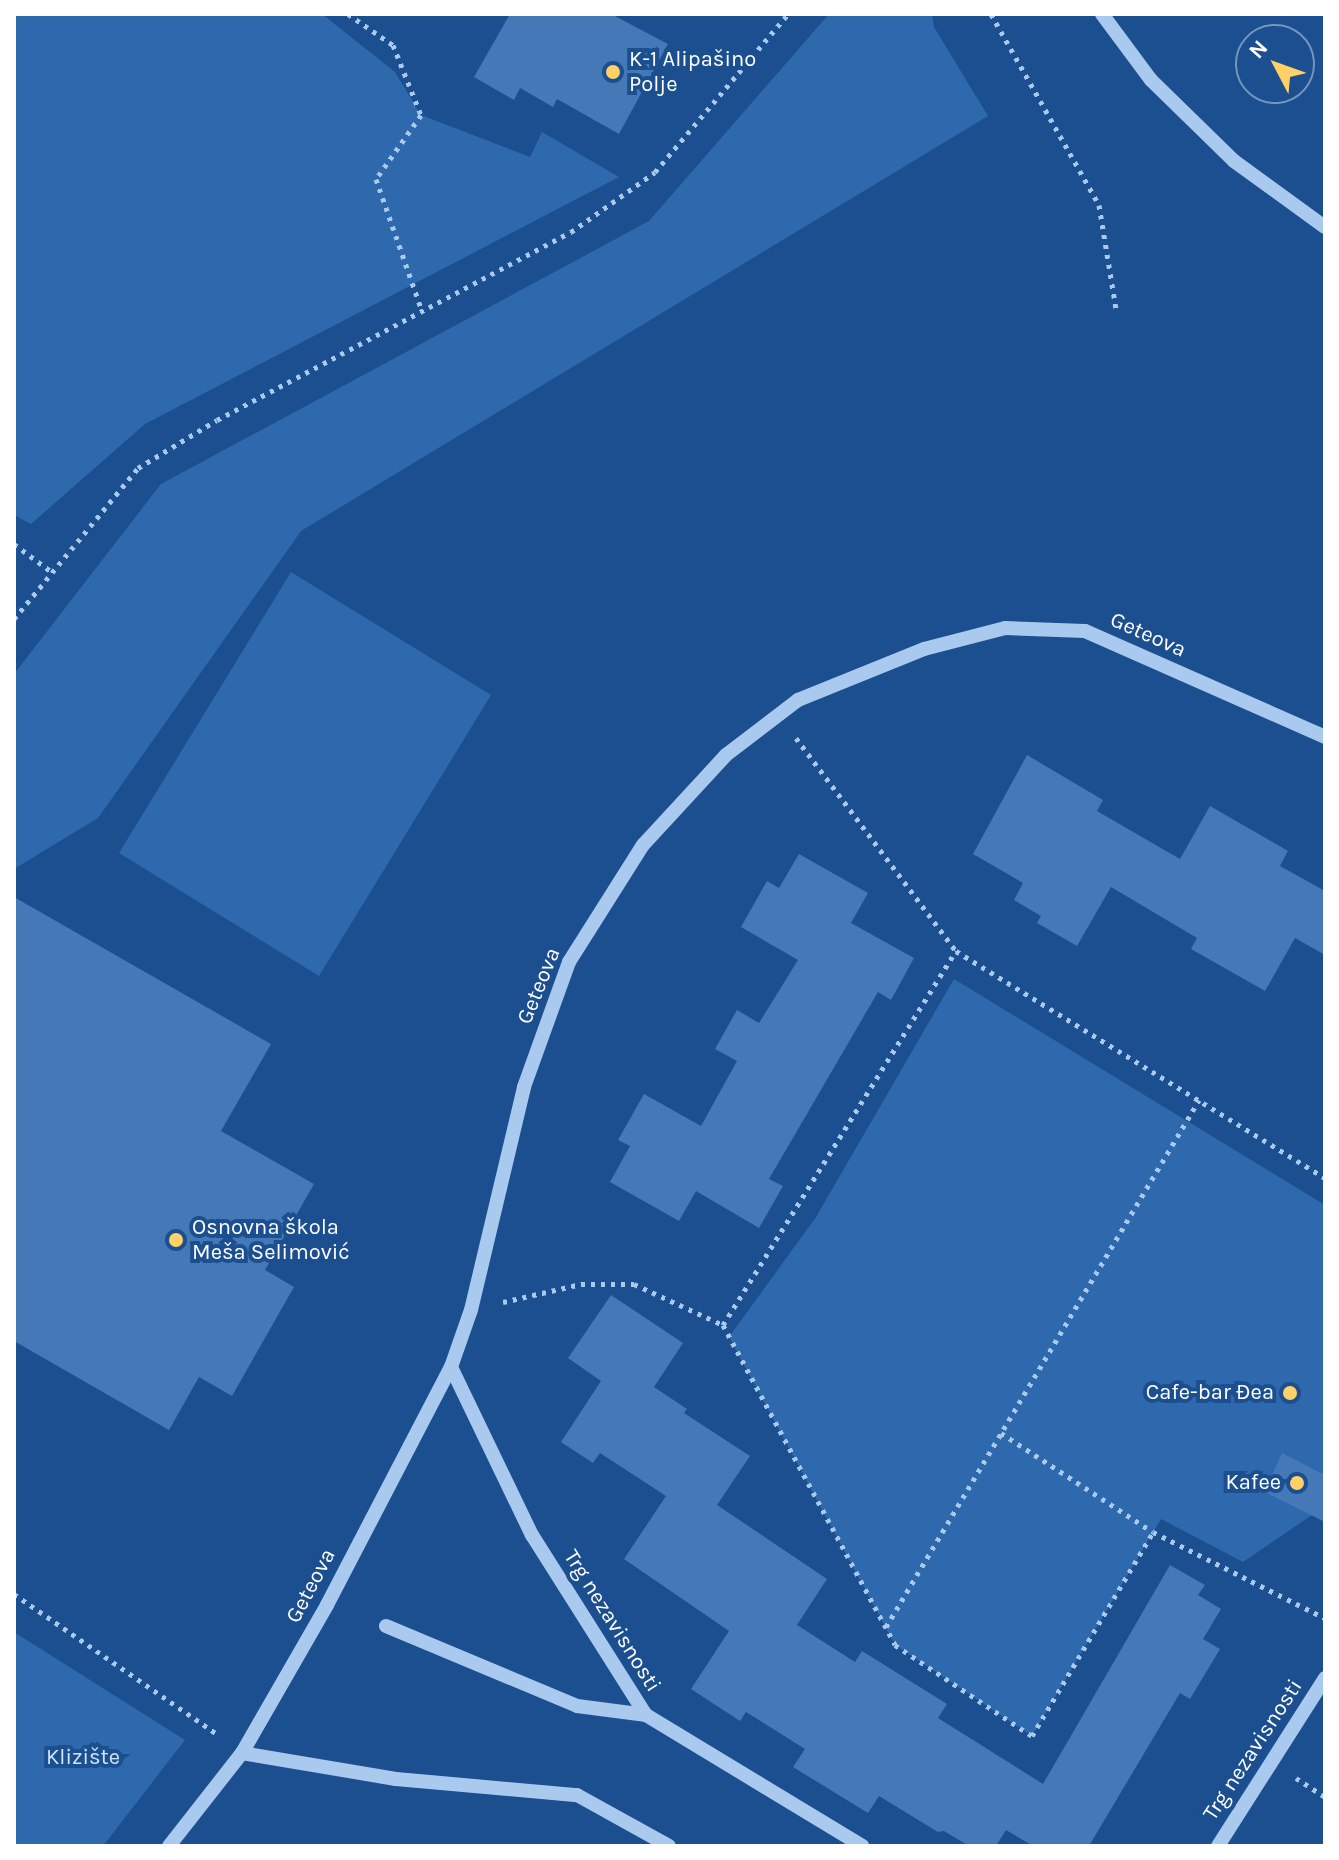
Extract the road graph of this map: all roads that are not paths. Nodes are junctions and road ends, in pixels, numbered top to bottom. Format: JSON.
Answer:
{"nodes":[{"id":1,"x":1102,"y":14,"type":"edge"},
{"id":2,"x":1325,"y":227,"type":"edge"},
{"id":3,"x":1325,"y":737,"type":"edge"},
{"id":4,"x":451,"y":1367,"type":"junction"},
{"id":5,"x":386,"y":1626,"type":"dead end"},
{"id":6,"x":1325,"y":1678,"type":"edge"},
{"id":7,"x":646,"y":1715,"type":"junction"},
{"id":8,"x":242,"y":1753,"type":"junction"},
{"id":9,"x":169,"y":1846,"type":"edge"},
{"id":10,"x":669,"y":1846,"type":"edge"},
{"id":11,"x":862,"y":1846,"type":"edge"},
{"id":12,"x":1218,"y":1846,"type":"edge"}],
"edges":[{"from":1,"to":2,"type":"street"},
{"from":3,"to":4,"type":"street","name":"Geteova"},
{"from":4,"to":7,"type":"street","name":"Trg nezavisnosti"},
{"from":4,"to":8,"type":"street","name":"Geteova"},
{"from":5,"to":7,"type":"street"},
{"from":6,"to":12,"type":"street","name":"Trg nezavisnosti"},
{"from":7,"to":11,"type":"street","name":"Trg nezavisnosti"},
{"from":8,"to":9,"type":"street","name":"Geteova"},
{"from":8,"to":10,"type":"street"}]}
